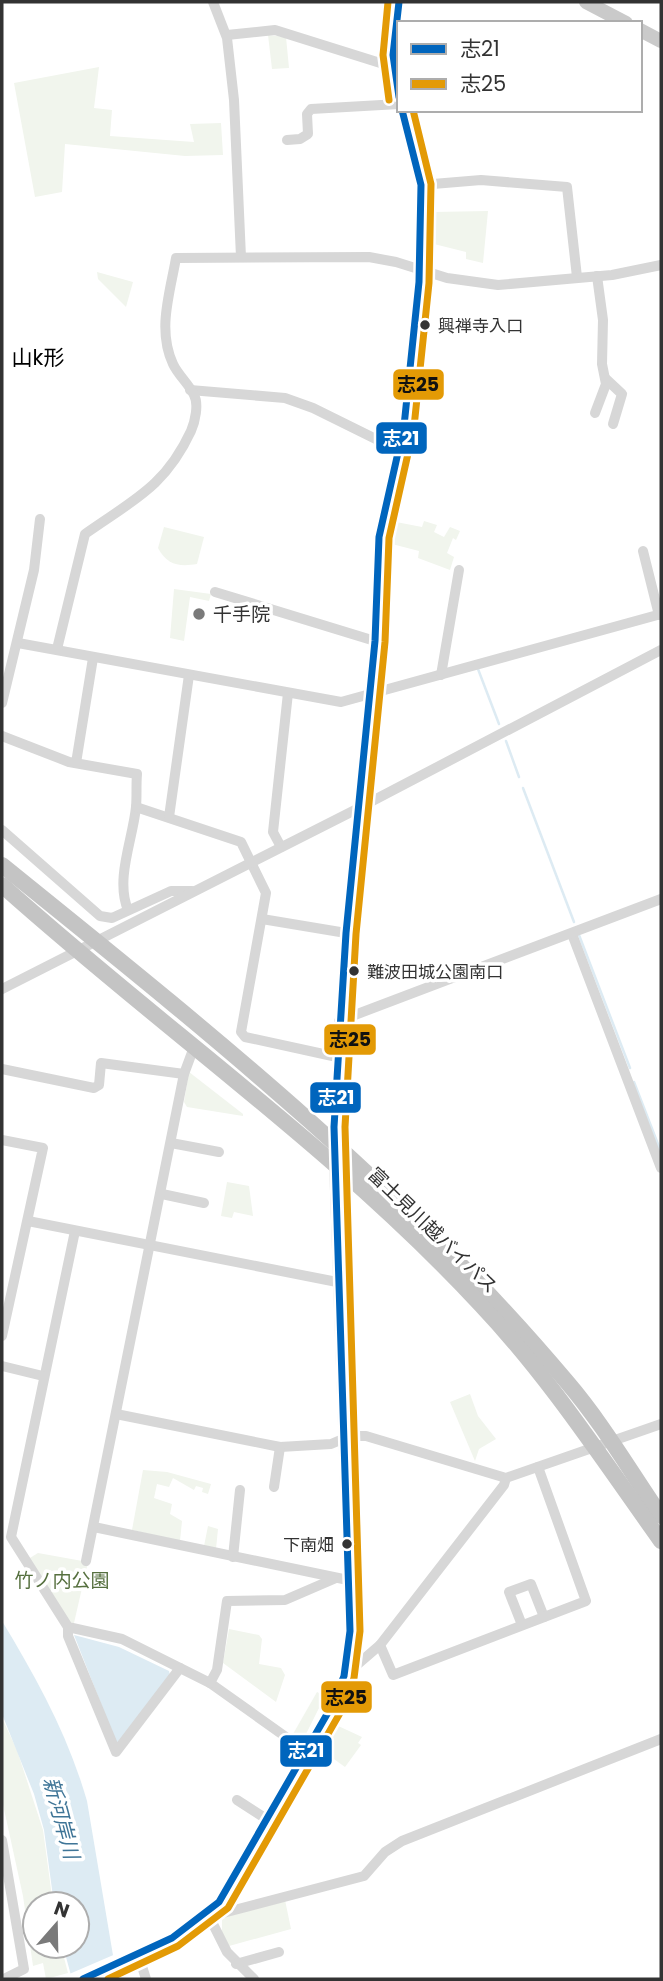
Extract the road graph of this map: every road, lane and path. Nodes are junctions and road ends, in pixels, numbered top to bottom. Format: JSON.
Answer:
{"nodes":[{"id":1,"x":213,"y":2,"type":"edge"},
{"id":2,"x":399,"y":2,"type":"edge"},
{"id":3,"x":586,"y":2,"type":"edge"},
{"id":4,"x":610,"y":7,"type":"edge"},
{"id":5,"x":397,"y":21,"type":"edge"},
{"id":6,"x":624,"y":21,"type":"edge"},
{"id":7,"x":397,"y":24,"type":"edge"},
{"id":8,"x":642,"y":31,"type":"edge"},
{"id":9,"x":227,"y":35,"type":"junction"},
{"id":10,"x":661,"y":41,"type":"edge"},
{"id":11,"x":393,"y":67,"type":"junction"},
{"id":12,"x":397,"y":90,"type":"edge"},
{"id":13,"x":397,"y":102,"type":"edge"},
{"id":14,"x":403,"y":112,"type":"edge"},
{"id":15,"x":287,"y":140,"type":"dead end"},
{"id":16,"x":421,"y":185,"type":"junction"},
{"id":17,"x":241,"y":257,"type":"junction"},
{"id":18,"x":661,"y":265,"type":"edge"},
{"id":19,"x":419,"y":270,"type":"junction"},
{"id":20,"x":597,"y":276,"type":"junction"},
{"id":21,"x":577,"y":277,"type":"junction"},
{"id":22,"x":606,"y":379,"type":"junction"},
{"id":23,"x":190,"y":390,"type":"junction"},
{"id":24,"x":595,"y":413,"type":"dead end"},
{"id":25,"x":612,"y":425,"type":"dead end"},
{"id":26,"x":400,"y":451,"type":"junction"},
{"id":27,"x":40,"y":519,"type":"dead end"},
{"id":28,"x":643,"y":551,"type":"dead end"},
{"id":29,"x":459,"y":570,"type":"dead end"},
{"id":30,"x":215,"y":592,"type":"dead end"},
{"id":31,"x":660,"y":615,"type":"edge"},
{"id":32,"x":375,"y":641,"type":"junction"},
{"id":33,"x":18,"y":643,"type":"junction"},
{"id":34,"x":57,"y":649,"type":"junction"},
{"id":35,"x":661,"y":650,"type":"edge"},
{"id":36,"x":93,"y":658,"type":"junction"},
{"id":37,"x":189,"y":675,"type":"junction"},
{"id":38,"x":441,"y":675,"type":"junction"},
{"id":39,"x":288,"y":693,"type":"junction"},
{"id":40,"x":368,"y":696,"type":"junction"},
{"id":41,"x":2,"y":703,"type":"edge"},
{"id":42,"x":2,"y":736,"type":"edge"},
{"id":43,"x":76,"y":763,"type":"junction"},
{"id":44,"x":136,"y":807,"type":"junction"},
{"id":45,"x":357,"y":809,"type":"junction"},
{"id":46,"x":169,"y":817,"type":"junction"},
{"id":47,"x":2,"y":830,"type":"edge"},
{"id":48,"x":281,"y":847,"type":"junction"},
{"id":49,"x":252,"y":861,"type":"junction"},
{"id":50,"x":2,"y":865,"type":"edge"},
{"id":51,"x":2,"y":885,"type":"edge"},
{"id":52,"x":195,"y":891,"type":"junction"},
{"id":53,"x":661,"y":900,"type":"edge"},
{"id":54,"x":128,"y":910,"type":"junction"},
{"id":55,"x":262,"y":919,"type":"junction"},
{"id":56,"x":346,"y":933,"type":"junction"},
{"id":57,"x":572,"y":934,"type":"junction"},
{"id":58,"x":95,"y":942,"type":"junction"},
{"id":59,"x":79,"y":950,"type":"junction"},
{"id":60,"x":2,"y":989,"type":"edge"},
{"id":61,"x":340,"y":1021,"type":"junction"},
{"id":62,"x":194,"y":1047,"type":"junction"},
{"id":63,"x":337,"y":1057,"type":"junction"},
{"id":64,"x":2,"y":1069,"type":"edge"},
{"id":65,"x":184,"y":1074,"type":"junction"},
{"id":66,"x":2,"y":1140,"type":"edge"},
{"id":67,"x":171,"y":1143,"type":"junction"},
{"id":68,"x":334,"y":1144,"type":"junction"},
{"id":69,"x":219,"y":1152,"type":"dead end"},
{"id":70,"x":334,"y":1164,"type":"junction"},
{"id":71,"x":661,"y":1167,"type":"edge"},
{"id":72,"x":162,"y":1195,"type":"junction"},
{"id":73,"x":204,"y":1203,"type":"dead end"},
{"id":74,"x":28,"y":1221,"type":"junction"},
{"id":75,"x":75,"y":1231,"type":"junction"},
{"id":76,"x":150,"y":1246,"type":"junction"},
{"id":77,"x":337,"y":1282,"type":"junction"},
{"id":78,"x":2,"y":1336,"type":"edge"},
{"id":79,"x":2,"y":1366,"type":"edge"},
{"id":80,"x":43,"y":1376,"type":"junction"},
{"id":81,"x":116,"y":1414,"type":"junction"},
{"id":82,"x":661,"y":1424,"type":"edge"},
{"id":83,"x":343,"y":1440,"type":"junction"},
{"id":84,"x":613,"y":1440,"type":"junction"},
{"id":85,"x":594,"y":1446,"type":"junction"},
{"id":86,"x":280,"y":1447,"type":"junction"},
{"id":87,"x":538,"y":1466,"type":"junction"},
{"id":88,"x":506,"y":1478,"type":"junction"},
{"id":89,"x":274,"y":1487,"type":"dead end"},
{"id":90,"x":240,"y":1490,"type":"dead end"},
{"id":91,"x":661,"y":1516,"type":"edge"},
{"id":92,"x":94,"y":1528,"type":"junction"},
{"id":93,"x":661,"y":1541,"type":"edge"},
{"id":94,"x":233,"y":1557,"type":"junction"},
{"id":95,"x":86,"y":1560,"type":"dead end"},
{"id":96,"x":336,"y":1578,"type":"junction"},
{"id":97,"x":348,"y":1580,"type":"junction"},
{"id":98,"x":544,"y":1617,"type":"junction"},
{"id":99,"x":522,"y":1625,"type":"junction"},
{"id":100,"x":68,"y":1627,"type":"junction"},
{"id":101,"x":380,"y":1645,"type":"junction"},
{"id":102,"x":180,"y":1668,"type":"junction"},
{"id":103,"x":344,"y":1676,"type":"junction"},
{"id":104,"x":210,"y":1683,"type":"junction"},
{"id":105,"x":661,"y":1739,"type":"edge"},
{"id":106,"x":307,"y":1752,"type":"junction"},
{"id":107,"x":237,"y":1800,"type":"dead end"},
{"id":108,"x":268,"y":1820,"type":"junction"},
{"id":109,"x":2,"y":1840,"type":"edge"},
{"id":110,"x":210,"y":1912,"type":"junction"},
{"id":111,"x":279,"y":1952,"type":"dead end"},
{"id":112,"x":136,"y":1958,"type":"junction"},
{"id":113,"x":236,"y":1964,"type":"junction"},
{"id":114,"x":4,"y":1979,"type":"edge"},
{"id":115,"x":83,"y":1979,"type":"edge"},
{"id":116,"x":146,"y":1979,"type":"edge"},
{"id":117,"x":254,"y":1979,"type":"edge"}],
"edges":[{"from":1,"to":9,"type":"street"},
{"from":2,"to":5,"type":"street"},
{"from":3,"to":4,"type":"main road"},
{"from":4,"to":6,"type":"main road"},
{"from":7,"to":11,"type":"street"},
{"from":8,"to":10,"type":"main road"},
{"from":9,"to":11,"type":"street"},
{"from":9,"to":17,"type":"street"},
{"from":11,"to":12,"type":"street"},
{"from":13,"to":15,"type":"street"},
{"from":14,"to":16,"type":"street"},
{"from":16,"to":19,"type":"street"},
{"from":16,"to":21,"type":"street"},
{"from":17,"to":19,"type":"street"},
{"from":17,"to":23,"type":"street"},
{"from":18,"to":20,"type":"street"},
{"from":19,"to":21,"type":"street"},
{"from":19,"to":26,"type":"street"},
{"from":20,"to":21,"type":"street"},
{"from":20,"to":22,"type":"street"},
{"from":22,"to":24,"type":"street"},
{"from":22,"to":25,"type":"street"},
{"from":23,"to":26,"type":"street"},
{"from":23,"to":34,"type":"street"},
{"from":26,"to":32,"type":"street"},
{"from":27,"to":33,"type":"street"},
{"from":28,"to":31,"type":"street"},
{"from":29,"to":38,"type":"street"},
{"from":30,"to":32,"type":"street"},
{"from":31,"to":38,"type":"street"},
{"from":32,"to":40,"type":"street"},
{"from":33,"to":34,"type":"street"},
{"from":33,"to":41,"type":"street"},
{"from":34,"to":36,"type":"street"},
{"from":35,"to":45,"type":"street"},
{"from":36,"to":37,"type":"street"},
{"from":36,"to":43,"type":"street"},
{"from":37,"to":39,"type":"street"},
{"from":37,"to":46,"type":"street"},
{"from":38,"to":40,"type":"street"},
{"from":39,"to":40,"type":"street"},
{"from":39,"to":48,"type":"street"},
{"from":40,"to":45,"type":"street"},
{"from":42,"to":43,"type":"street"},
{"from":43,"to":44,"type":"street"},
{"from":44,"to":46,"type":"street"},
{"from":44,"to":54,"type":"street"},
{"from":45,"to":48,"type":"street"},
{"from":45,"to":56,"type":"street"},
{"from":46,"to":49,"type":"street"},
{"from":47,"to":54,"type":"street"},
{"from":48,"to":49,"type":"street"},
{"from":49,"to":52,"type":"street"},
{"from":49,"to":55,"type":"street"},
{"from":50,"to":58,"type":"highway","name":"富士見川越バイパス"},
{"from":51,"to":59,"type":"highway","name":"富士見川越バイパス"},
{"from":52,"to":54,"type":"street"},
{"from":52,"to":58,"type":"street"},
{"from":53,"to":57,"type":"street"},
{"from":55,"to":56,"type":"street"},
{"from":55,"to":63,"type":"street"},
{"from":56,"to":61,"type":"street"},
{"from":57,"to":61,"type":"street"},
{"from":57,"to":71,"type":"street"},
{"from":58,"to":59,"type":"street"},
{"from":58,"to":68,"type":"highway","name":"富士見川越バイパス"},
{"from":59,"to":60,"type":"street"},
{"from":59,"to":62,"type":"highway","name":"富士見川越バイパス"},
{"from":61,"to":63,"type":"street"},
{"from":62,"to":65,"type":"street"},
{"from":62,"to":70,"type":"highway","name":"富士見川越バイパス"},
{"from":63,"to":68,"type":"street"},
{"from":64,"to":65,"type":"street"},
{"from":65,"to":67,"type":"street"},
{"from":66,"to":74,"type":"street"},
{"from":67,"to":69,"type":"street"},
{"from":67,"to":72,"type":"street"},
{"from":68,"to":70,"type":"street"},
{"from":68,"to":84,"type":"highway","name":"富士見川越バイパス"},
{"from":70,"to":77,"type":"street"},
{"from":70,"to":85,"type":"highway","name":"富士見川越バイパス"},
{"from":72,"to":73,"type":"street"},
{"from":72,"to":76,"type":"street"},
{"from":74,"to":75,"type":"street"},
{"from":74,"to":78,"type":"street"},
{"from":75,"to":76,"type":"street"},
{"from":75,"to":80,"type":"street"},
{"from":76,"to":77,"type":"street"},
{"from":76,"to":81,"type":"street"},
{"from":77,"to":83,"type":"street"},
{"from":79,"to":80,"type":"street"},
{"from":80,"to":100,"type":"street"},
{"from":81,"to":86,"type":"street"},
{"from":81,"to":92,"type":"street"},
{"from":82,"to":84,"type":"street"},
{"from":83,"to":86,"type":"street"},
{"from":83,"to":88,"type":"street"},
{"from":83,"to":97,"type":"street"},
{"from":84,"to":85,"type":"street"},
{"from":84,"to":91,"type":"highway","name":"富士見川越バイパス"},
{"from":85,"to":87,"type":"street"},
{"from":85,"to":93,"type":"highway","name":"富士見川越バイパス"},
{"from":86,"to":89,"type":"street"},
{"from":87,"to":88,"type":"street"},
{"from":87,"to":98,"type":"street"},
{"from":88,"to":101,"type":"street"},
{"from":90,"to":94,"type":"street"},
{"from":92,"to":94,"type":"street"},
{"from":92,"to":95,"type":"street"},
{"from":94,"to":96,"type":"street"},
{"from":96,"to":97,"type":"street"},
{"from":96,"to":104,"type":"street"},
{"from":97,"to":103,"type":"street"},
{"from":98,"to":99,"type":"street"},
{"from":98,"to":99,"type":"street"},
{"from":99,"to":101,"type":"street"},
{"from":100,"to":102,"type":"street"},
{"from":100,"to":102,"type":"street"},
{"from":101,"to":103,"type":"street"},
{"from":102,"to":104,"type":"street"},
{"from":103,"to":106,"type":"street"},
{"from":104,"to":106,"type":"street"},
{"from":105,"to":110,"type":"street"},
{"from":106,"to":108,"type":"street"},
{"from":107,"to":108,"type":"street"},
{"from":108,"to":110,"type":"street"},
{"from":109,"to":114,"type":"street"},
{"from":110,"to":112,"type":"street"},
{"from":110,"to":113,"type":"street"},
{"from":111,"to":113,"type":"street"},
{"from":112,"to":115,"type":"street"},
{"from":112,"to":116,"type":"street"},
{"from":113,"to":117,"type":"street"}]}
